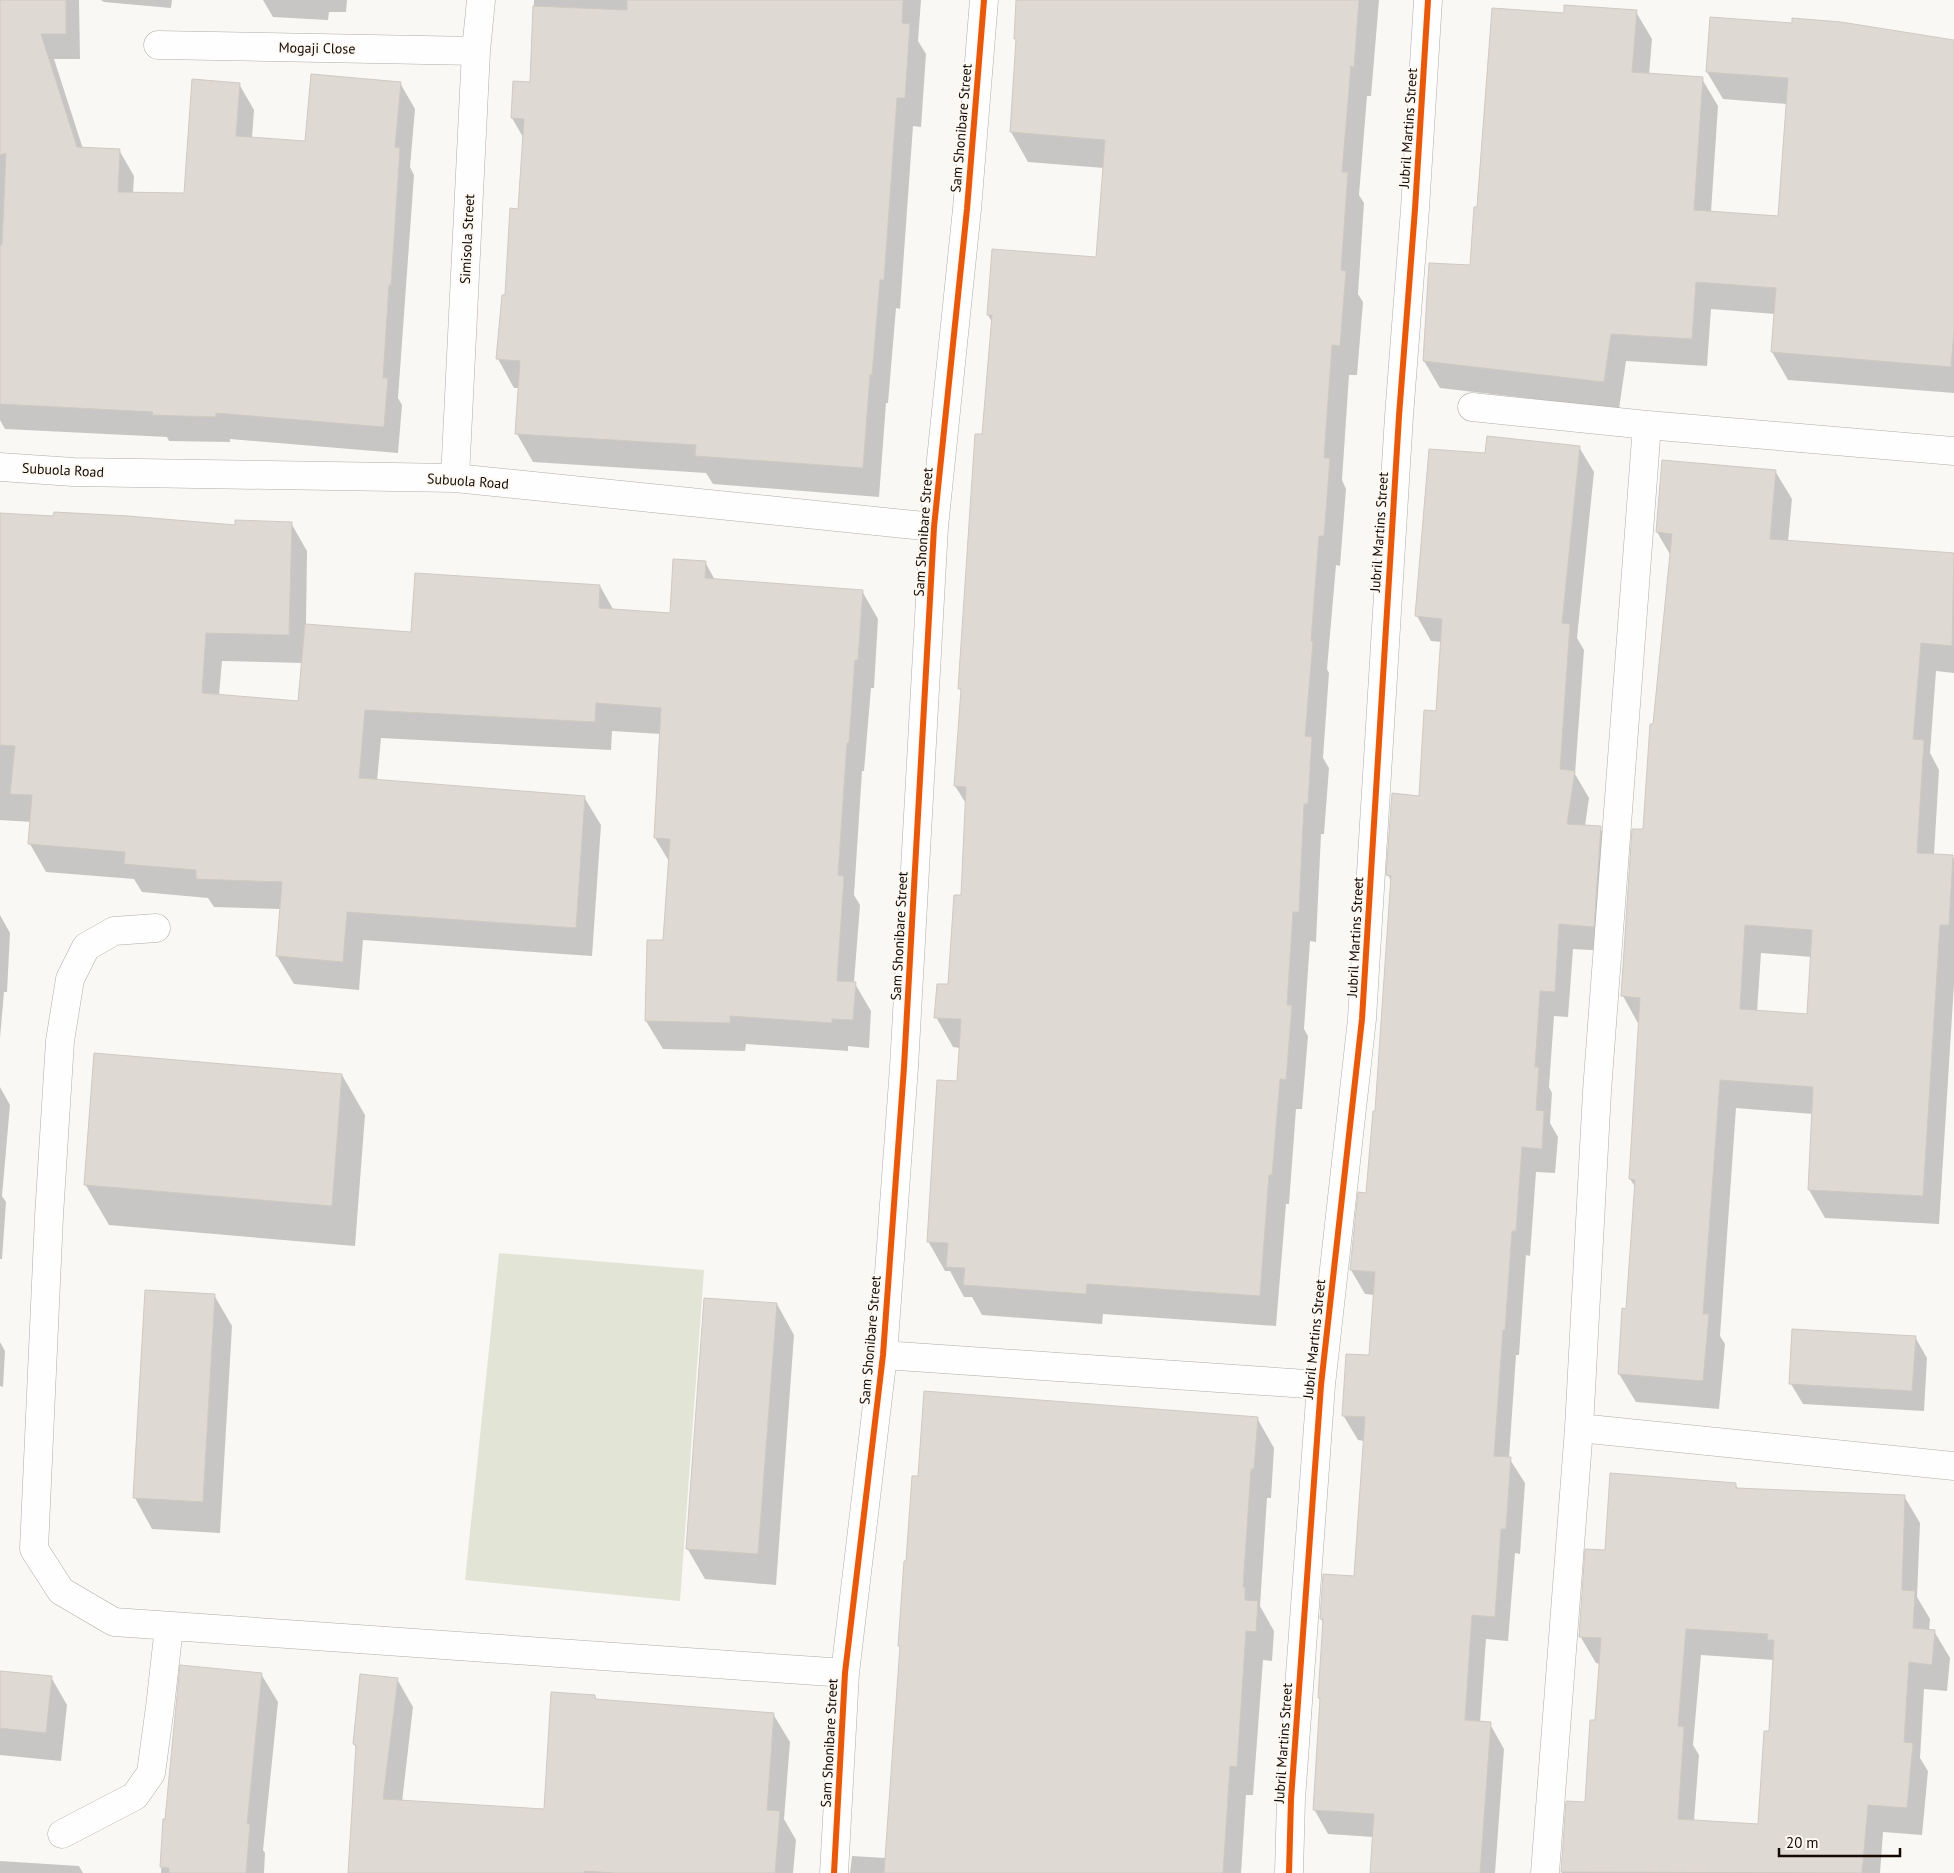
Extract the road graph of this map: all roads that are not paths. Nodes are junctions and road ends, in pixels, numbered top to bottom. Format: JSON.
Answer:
{"nodes":[{"id":1,"x":481,"y":0,"type":"edge"},
{"id":2,"x":984,"y":0,"type":"edge"},
{"id":3,"x":1428,"y":0,"type":"edge"},
{"id":4,"x":158,"y":45,"type":"dead end"},
{"id":5,"x":476,"y":51,"type":"junction"},
{"id":6,"x":1472,"y":407,"type":"dead end"},
{"id":7,"x":1647,"y":425,"type":"junction"},
{"id":8,"x":1954,"y":451,"type":"edge"},
{"id":9,"x":0,"y":467,"type":"edge"},
{"id":10,"x":455,"y":478,"type":"junction"},
{"id":11,"x":934,"y":527,"type":"junction"},
{"id":12,"x":156,"y":928,"type":"dead end"},
{"id":13,"x":883,"y":1355,"type":"junction"},
{"id":14,"x":1321,"y":1385,"type":"junction"},
{"id":15,"x":1579,"y":1428,"type":"junction"},
{"id":16,"x":1954,"y":1466,"type":"edge"},
{"id":17,"x":169,"y":1627,"type":"junction"},
{"id":18,"x":845,"y":1673,"type":"junction"},
{"id":19,"x":62,"y":1834,"type":"dead end"},
{"id":20,"x":834,"y":1873,"type":"edge"},
{"id":21,"x":1289,"y":1873,"type":"edge"},
{"id":22,"x":1545,"y":1873,"type":"edge"}],
"edges":[{"from":1,"to":5,"type":"street","name":"Simisola Street"},
{"from":2,"to":11,"type":"street","name":"Sam Shonibare Street"},
{"from":3,"to":14,"type":"street","name":"Jubril Martins Street"},
{"from":4,"to":5,"type":"street","name":"Mogaji Close"},
{"from":5,"to":10,"type":"street","name":"Simisola Street"},
{"from":6,"to":7,"type":"street"},
{"from":7,"to":8,"type":"street"},
{"from":7,"to":15,"type":"street"},
{"from":9,"to":10,"type":"street","name":"Subuola Road"},
{"from":10,"to":11,"type":"street","name":"Subuola Road"},
{"from":11,"to":13,"type":"street","name":"Sam Shonibare Street"},
{"from":12,"to":17,"type":"street"},
{"from":13,"to":14,"type":"street","name":"Sam Shonibare Street"},
{"from":13,"to":18,"type":"street","name":"Sam Shonibare Street"},
{"from":14,"to":21,"type":"street","name":"Jubril Martins Street"},
{"from":15,"to":16,"type":"street"},
{"from":15,"to":22,"type":"street"},
{"from":17,"to":18,"type":"street"},
{"from":17,"to":19,"type":"street"},
{"from":18,"to":20,"type":"street","name":"Sam Shonibare Street"}]}
